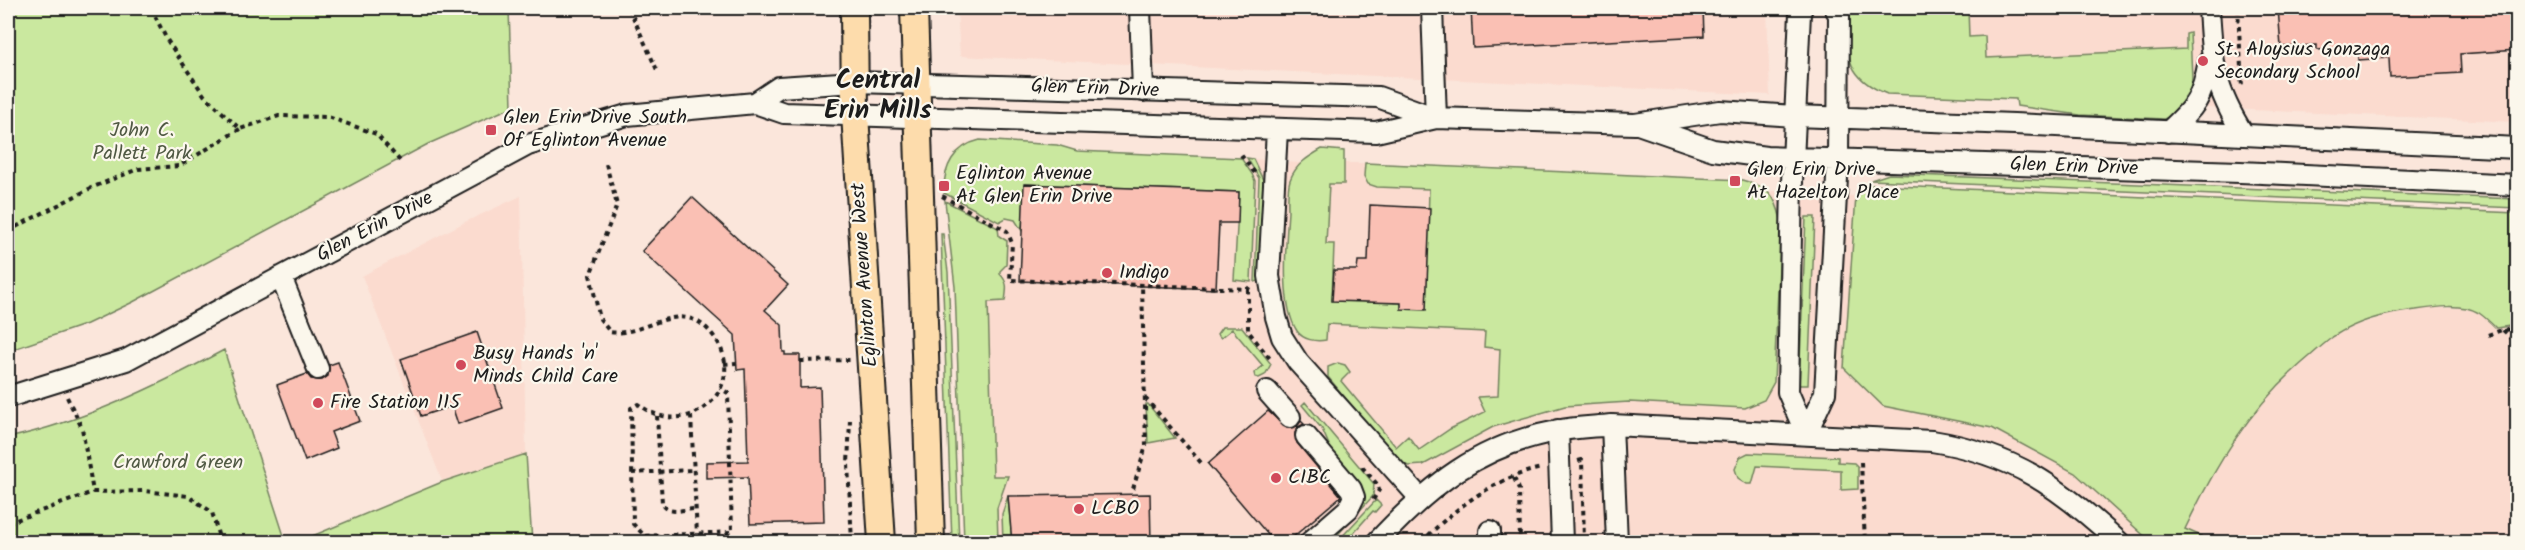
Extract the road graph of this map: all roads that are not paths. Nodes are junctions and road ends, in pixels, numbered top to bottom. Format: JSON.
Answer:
{"nodes":[{"id":1,"x":854,"y":8,"type":"edge"},
{"id":2,"x":914,"y":8,"type":"edge"},
{"id":3,"x":1140,"y":8,"type":"edge"},
{"id":4,"x":1432,"y":8,"type":"edge"},
{"id":5,"x":1802,"y":8,"type":"edge"},
{"id":6,"x":1835,"y":8,"type":"edge"},
{"id":7,"x":2209,"y":8,"type":"edge"},
{"id":8,"x":2211,"y":50,"type":"junction"},
{"id":9,"x":855,"y":82,"type":"junction"},
{"id":10,"x":918,"y":84,"type":"junction"},
{"id":11,"x":1143,"y":91,"type":"junction"},
{"id":12,"x":755,"y":103,"type":"junction"},
{"id":13,"x":855,"y":114,"type":"junction"},
{"id":14,"x":919,"y":116,"type":"junction"},
{"id":15,"x":1795,"y":116,"type":"junction"},
{"id":16,"x":1436,"y":118,"type":"junction"},
{"id":17,"x":1838,"y":118,"type":"junction"},
{"id":18,"x":1635,"y":124,"type":"junction"},
{"id":19,"x":1277,"y":130,"type":"junction"},
{"id":20,"x":2168,"y":132,"type":"junction"},
{"id":21,"x":2244,"y":135,"type":"junction"},
{"id":22,"x":2517,"y":148,"type":"edge"},
{"id":23,"x":1793,"y":158,"type":"junction"},
{"id":24,"x":1838,"y":160,"type":"junction"},
{"id":25,"x":2517,"y":185,"type":"edge"},
{"id":26,"x":281,"y":277,"type":"junction"},
{"id":27,"x":318,"y":369,"type":"dead end"},
{"id":28,"x":1267,"y":391,"type":"dead end"},
{"id":29,"x":8,"y":397,"type":"edge"},
{"id":30,"x":1290,"y":417,"type":"dead end"},
{"id":31,"x":1612,"y":425,"type":"junction"},
{"id":32,"x":1558,"y":430,"type":"junction"},
{"id":33,"x":1806,"y":434,"type":"junction"},
{"id":34,"x":1306,"y":436,"type":"dead end"},
{"id":35,"x":1420,"y":498,"type":"junction"},
{"id":36,"x":882,"y":543,"type":"edge"},
{"id":37,"x":931,"y":543,"type":"edge"},
{"id":38,"x":1310,"y":543,"type":"edge"},
{"id":39,"x":1377,"y":543,"type":"edge"},
{"id":40,"x":1562,"y":543,"type":"edge"},
{"id":41,"x":1617,"y":543,"type":"edge"},
{"id":42,"x":2119,"y":543,"type":"edge"}],
"edges":[{"from":1,"to":9,"type":"main road","name":"Eglinton Avenue West"},
{"from":2,"to":10,"type":"main road"},
{"from":3,"to":11,"type":"street"},
{"from":4,"to":16,"type":"street"},
{"from":5,"to":15,"type":"street"},
{"from":6,"to":17,"type":"street"},
{"from":7,"to":8,"type":"street"},
{"from":8,"to":20,"type":"street"},
{"from":8,"to":21,"type":"street"},
{"from":9,"to":10,"type":"street","name":"Glen Erin Drive"},
{"from":9,"to":12,"type":"street","name":"Glen Erin Drive"},
{"from":9,"to":13,"type":"main road","name":"Eglinton Avenue West"},
{"from":10,"to":11,"type":"street","name":"Glen Erin Drive"},
{"from":10,"to":14,"type":"main road"},
{"from":11,"to":16,"type":"street","name":"Glen Erin Drive"},
{"from":12,"to":13,"type":"street","name":"Glen Erin Drive"},
{"from":12,"to":26,"type":"street","name":"Glen Erin Drive"},
{"from":13,"to":14,"type":"street","name":"Glen Erin Drive"},
{"from":13,"to":36,"type":"main road","name":"Eglinton Avenue West"},
{"from":14,"to":19,"type":"street","name":"Glen Erin Drive"},
{"from":14,"to":37,"type":"main road"},
{"from":15,"to":17,"type":"street","name":"Glen Erin Drive"},
{"from":15,"to":18,"type":"street","name":"Glen Erin Drive"},
{"from":15,"to":23,"type":"street"},
{"from":16,"to":18,"type":"street","name":"Glen Erin Drive"},
{"from":16,"to":19,"type":"street","name":"Glen Erin Drive"},
{"from":17,"to":20,"type":"street","name":"Glen Erin Drive"},
{"from":17,"to":24,"type":"street"},
{"from":18,"to":23,"type":"street","name":"Glen Erin Drive"},
{"from":19,"to":35,"type":"street"},
{"from":20,"to":21,"type":"street","name":"Glen Erin Drive"},
{"from":21,"to":22,"type":"street","name":"Glen Erin Drive"},
{"from":23,"to":24,"type":"street","name":"Glen Erin Drive"},
{"from":23,"to":33,"type":"street"},
{"from":24,"to":25,"type":"street","name":"Glen Erin Drive"},
{"from":24,"to":33,"type":"street"},
{"from":26,"to":27,"type":"street"},
{"from":26,"to":29,"type":"street","name":"Glen Erin Drive"},
{"from":28,"to":30,"type":"street"},
{"from":31,"to":32,"type":"street"},
{"from":31,"to":33,"type":"street"},
{"from":31,"to":41,"type":"street"},
{"from":32,"to":35,"type":"street"},
{"from":32,"to":40,"type":"street"},
{"from":33,"to":42,"type":"street"},
{"from":34,"to":38,"type":"street"},
{"from":35,"to":39,"type":"street"}]}
